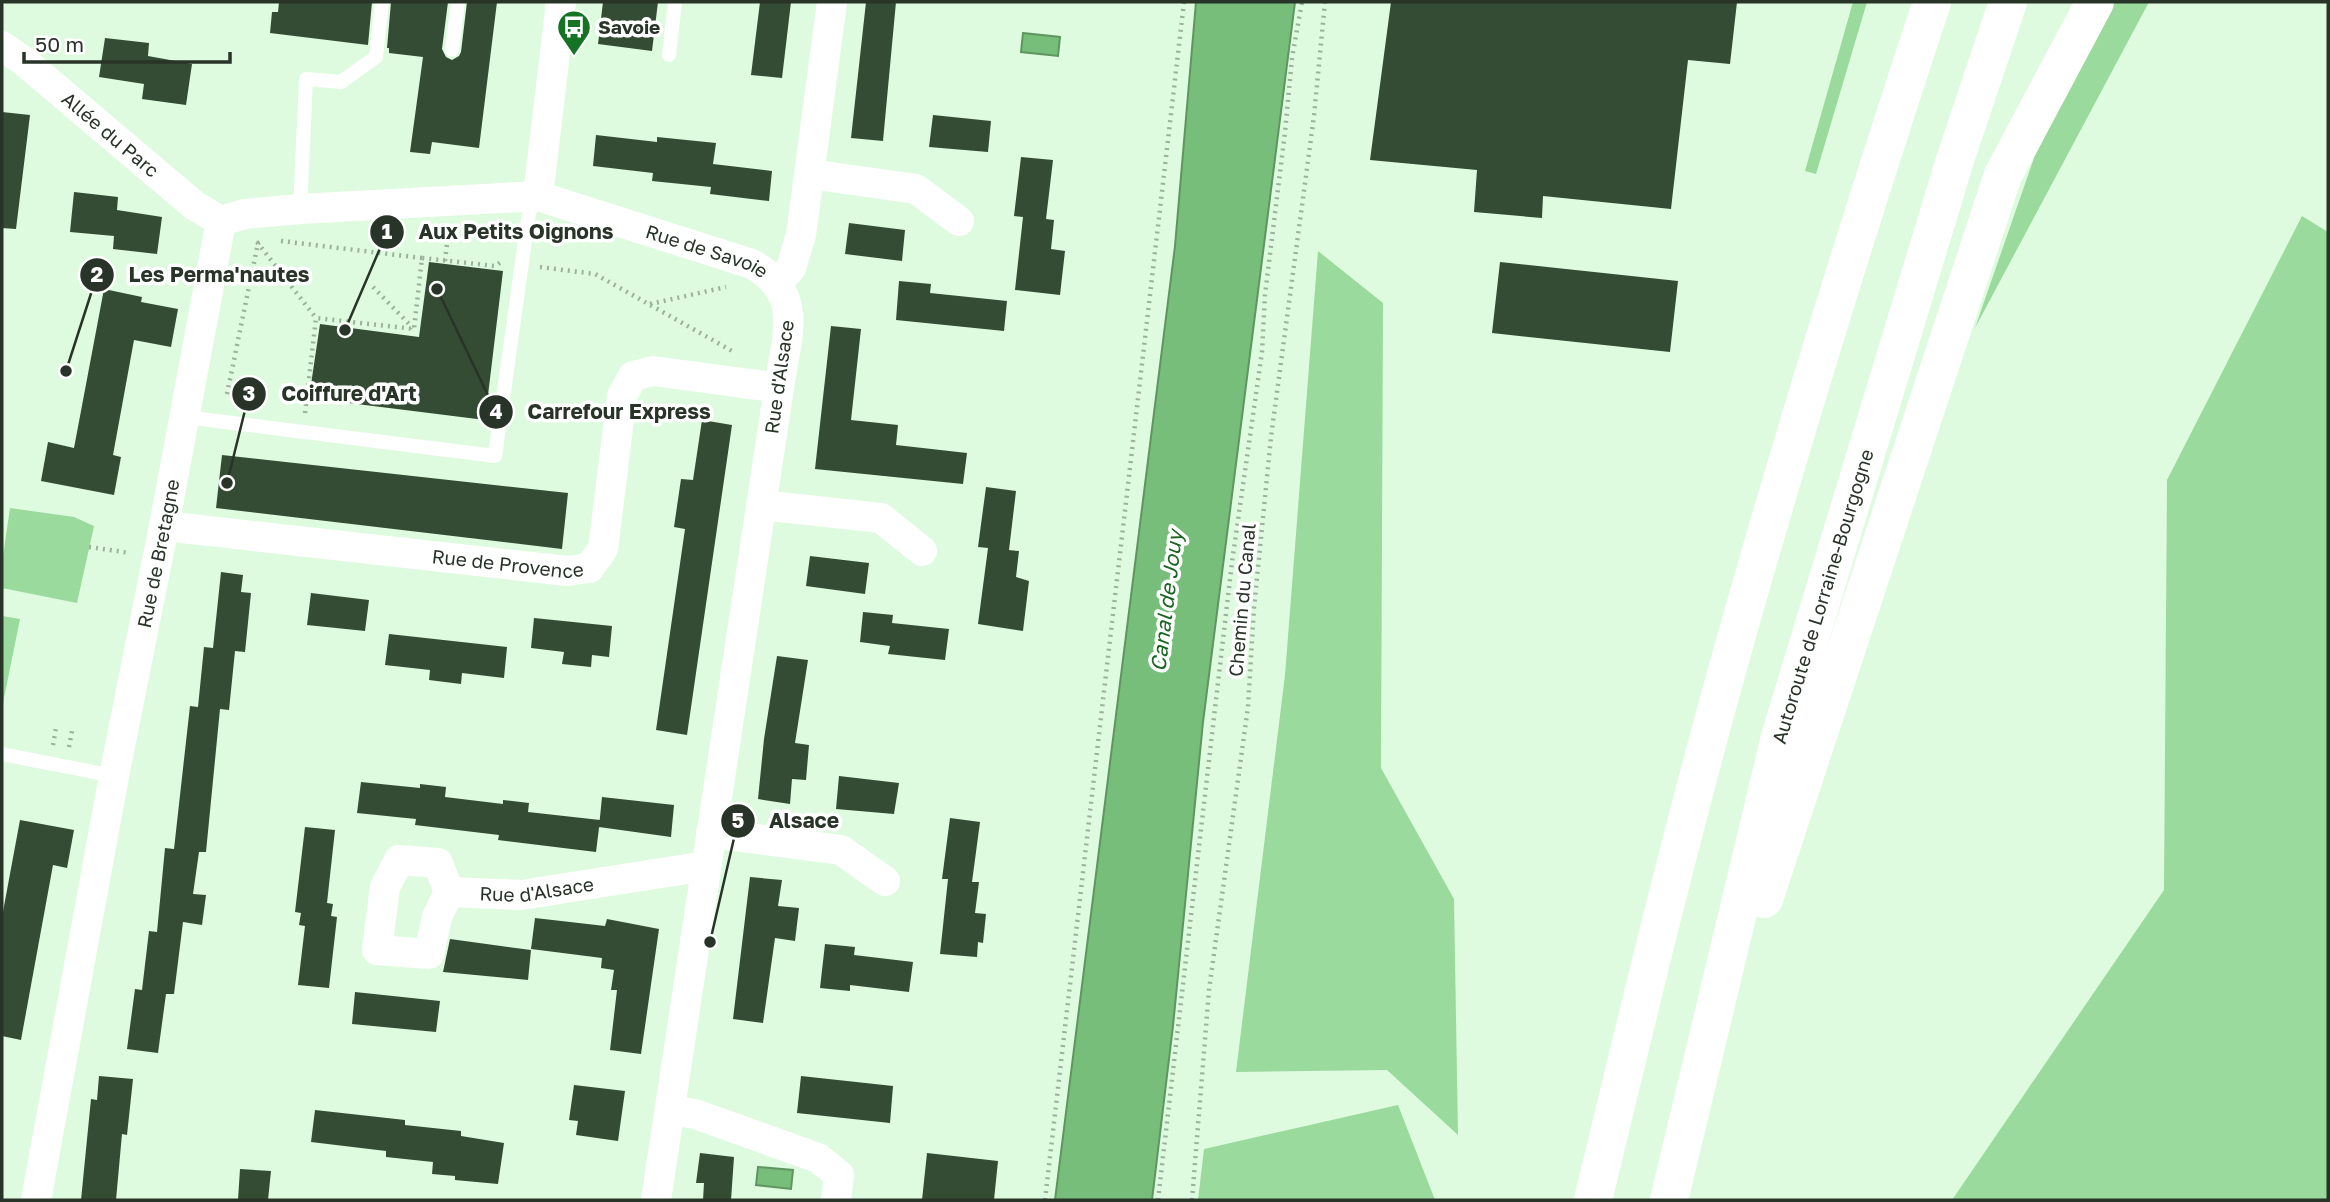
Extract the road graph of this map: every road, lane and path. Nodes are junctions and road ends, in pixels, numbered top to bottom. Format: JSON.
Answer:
{"nodes":[{"id":1,"x":382,"y":2,"type":"edge"},
{"id":2,"x":458,"y":2,"type":"edge"},
{"id":3,"x":561,"y":2,"type":"edge"},
{"id":4,"x":676,"y":2,"type":"edge"},
{"id":5,"x":832,"y":2,"type":"edge"},
{"id":6,"x":1184,"y":2,"type":"edge"},
{"id":7,"x":1302,"y":2,"type":"edge"},
{"id":8,"x":1325,"y":2,"type":"edge"},
{"id":9,"x":1908,"y":2,"type":"edge"},
{"id":10,"x":1932,"y":2,"type":"edge"},
{"id":11,"x":2008,"y":2,"type":"edge"},
{"id":12,"x":2095,"y":2,"type":"edge"},
{"id":13,"x":2,"y":46,"type":"edge"},
{"id":14,"x":452,"y":50,"type":"dead end"},
{"id":15,"x":669,"y":54,"type":"dead end"},
{"id":16,"x":1904,"y":85,"type":"junction"},
{"id":17,"x":810,"y":174,"type":"junction"},
{"id":18,"x":538,"y":196,"type":"junction"},
{"id":19,"x":300,"y":209,"type":"junction"},
{"id":20,"x":233,"y":217,"type":"junction"},
{"id":21,"x":959,"y":221,"type":"dead end"},
{"id":22,"x":448,"y":235,"type":"dead end"},
{"id":23,"x":265,"y":240,"type":"dead end"},
{"id":24,"x":278,"y":241,"type":"dead end"},
{"id":25,"x":258,"y":243,"type":"junction"},
{"id":26,"x":422,"y":258,"type":"junction"},
{"id":27,"x":445,"y":261,"type":"junction"},
{"id":28,"x":509,"y":264,"type":"dead end"},
{"id":29,"x":752,"y":264,"type":"junction"},
{"id":30,"x":532,"y":267,"type":"dead end"},
{"id":31,"x":778,"y":283,"type":"junction"},
{"id":32,"x":373,"y":286,"type":"dead end"},
{"id":33,"x":649,"y":304,"type":"junction"},
{"id":34,"x":316,"y":318,"type":"junction"},
{"id":35,"x":414,"y":329,"type":"junction"},
{"id":36,"x":769,"y":386,"type":"junction"},
{"id":37,"x":227,"y":394,"type":"dead end"},
{"id":38,"x":185,"y":417,"type":"junction"},
{"id":39,"x":302,"y":433,"type":"junction"},
{"id":40,"x":761,"y":505,"type":"junction"},
{"id":41,"x":162,"y":536,"type":"junction"},
{"id":42,"x":89,"y":547,"type":"dead end"},
{"id":43,"x":922,"y":551,"type":"dead end"},
{"id":44,"x":2,"y":754,"type":"edge"},
{"id":45,"x":114,"y":776,"type":"junction"},
{"id":46,"x":711,"y":833,"type":"junction"},
{"id":47,"x":706,"y":866,"type":"junction"},
{"id":48,"x":885,"y":881,"type":"dead end"},
{"id":49,"x":449,"y":892,"type":"dead end"},
{"id":50,"x":670,"y":1110,"type":"junction"},
{"id":51,"x":1681,"y":1153,"type":"junction"},
{"id":52,"x":36,"y":1200,"type":"edge"},
{"id":53,"x":656,"y":1200,"type":"edge"},
{"id":54,"x":836,"y":1200,"type":"edge"},
{"id":55,"x":1045,"y":1200,"type":"edge"},
{"id":56,"x":1158,"y":1200,"type":"edge"},
{"id":57,"x":1192,"y":1200,"type":"edge"},
{"id":58,"x":1593,"y":1200,"type":"edge"},
{"id":59,"x":1669,"y":1200,"type":"edge"}],
"edges":[{"from":1,"to":19,"type":"lane"},
{"from":2,"to":14,"type":"lane"},
{"from":3,"to":18,"type":"street"},
{"from":4,"to":15,"type":"lane"},
{"from":5,"to":17,"type":"street"},
{"from":6,"to":55,"type":"path"},
{"from":7,"to":56,"type":"path"},
{"from":8,"to":57,"type":"path","name":"Chemin du Canal"},
{"from":9,"to":16,"type":"highway"},
{"from":10,"to":16,"type":"highway"},
{"from":11,"to":51,"type":"highway","name":"Autoroute de Lorraine-Bourgogne"},
{"from":12,"to":51,"type":"highway"},
{"from":13,"to":20,"type":"street","name":"Allée du Parc"},
{"from":16,"to":58,"type":"highway"},
{"from":17,"to":21,"type":"street"},
{"from":17,"to":31,"type":"street"},
{"from":18,"to":19,"type":"street"},
{"from":18,"to":29,"type":"street","name":"Rue de Savoie"},
{"from":18,"to":39,"type":"lane"},
{"from":19,"to":20,"type":"street"},
{"from":20,"to":25,"type":"path"},
{"from":20,"to":38,"type":"street","name":"Rue de Bretagne"},
{"from":22,"to":27,"type":"path"},
{"from":23,"to":25,"type":"path"},
{"from":24,"to":26,"type":"path"},
{"from":25,"to":34,"type":"path"},
{"from":25,"to":37,"type":"path"},
{"from":26,"to":27,"type":"path"},
{"from":26,"to":35,"type":"path"},
{"from":27,"to":28,"type":"path"},
{"from":29,"to":31,"type":"street","name":"Rue de Savoie"},
{"from":29,"to":33,"type":"path"},
{"from":30,"to":33,"type":"path"},
{"from":31,"to":36,"type":"street","name":"Rue d'Alsace"},
{"from":32,"to":35,"type":"path"},
{"from":33,"to":36,"type":"path"},
{"from":34,"to":35,"type":"path"},
{"from":34,"to":39,"type":"path"},
{"from":36,"to":40,"type":"street","name":"Rue d'Alsace"},
{"from":36,"to":41,"type":"street","name":"Rue de Provence"},
{"from":38,"to":39,"type":"lane"},
{"from":38,"to":41,"type":"street","name":"Rue de Bretagne"},
{"from":40,"to":43,"type":"street"},
{"from":40,"to":46,"type":"street","name":"Rue d'Alsace"},
{"from":41,"to":42,"type":"path"},
{"from":41,"to":45,"type":"street","name":"Rue de Bretagne"},
{"from":44,"to":45,"type":"lane"},
{"from":45,"to":52,"type":"street","name":"Rue de Bretagne"},
{"from":46,"to":47,"type":"street","name":"Rue d'Alsace"},
{"from":46,"to":48,"type":"street"},
{"from":47,"to":49,"type":"street","name":"Rue d'Alsace"},
{"from":47,"to":50,"type":"street","name":"Rue d'Alsace"},
{"from":50,"to":53,"type":"street","name":"Rue d'Alsace"},
{"from":50,"to":54,"type":"street"},
{"from":51,"to":59,"type":"highway","name":"Autoroute de Lorraine-Bourgogne"}]}
